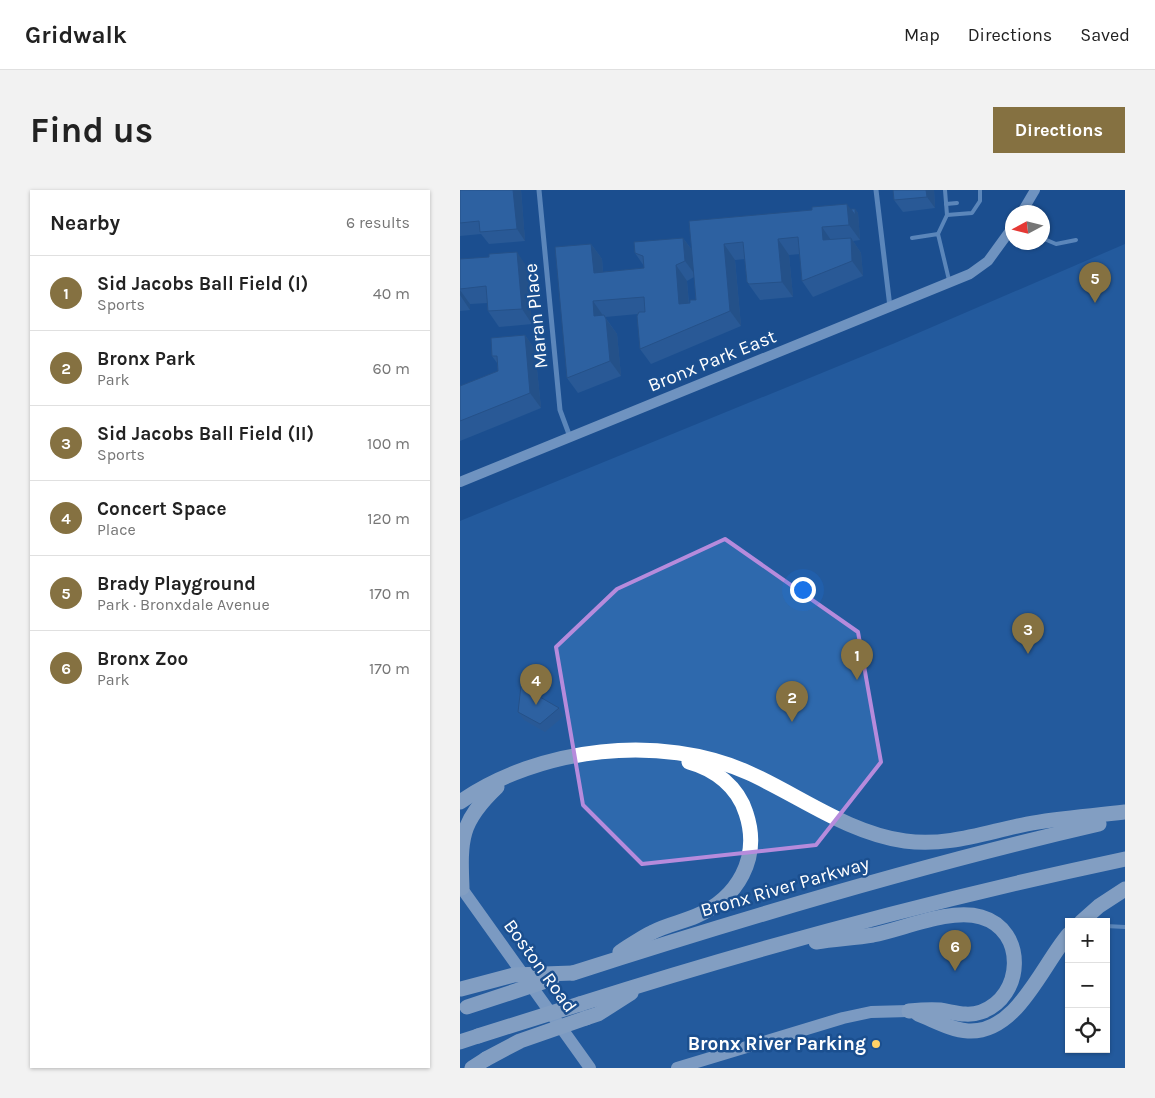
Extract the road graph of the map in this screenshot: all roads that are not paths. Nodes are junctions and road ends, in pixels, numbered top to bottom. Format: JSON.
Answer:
{"nodes":[{"id":1,"x":539,"y":190,"type":"edge"},
{"id":2,"x":876,"y":190,"type":"edge"},
{"id":3,"x":945,"y":190,"type":"edge"},
{"id":4,"x":980,"y":190,"type":"edge"},
{"id":5,"x":1035,"y":190,"type":"edge"},
{"id":6,"x":957,"y":203,"type":"dead end"},
{"id":7,"x":946,"y":204,"type":"junction"},
{"id":8,"x":1026,"y":205,"type":"edge"},
{"id":9,"x":947,"y":215,"type":"junction"},
{"id":10,"x":938,"y":234,"type":"junction"},
{"id":11,"x":912,"y":238,"type":"dead end"},
{"id":12,"x":1005,"y":239,"type":"edge"},
{"id":13,"x":1076,"y":240,"type":"dead end"},
{"id":14,"x":1050,"y":241,"type":"edge"},
{"id":15,"x":950,"y":282,"type":"junction"},
{"id":16,"x":890,"y":306,"type":"junction"},
{"id":17,"x":570,"y":438,"type":"junction"},
{"id":18,"x":460,"y":482,"type":"edge"},
{"id":19,"x":639,"y":751,"type":"junction"},
{"id":20,"x":506,"y":778,"type":"junction"},
{"id":21,"x":460,"y":802,"type":"edge"},
{"id":22,"x":1125,"y":812,"type":"edge"},
{"id":23,"x":1125,"y":818,"type":"edge"},
{"id":24,"x":1125,"y":859,"type":"edge"},
{"id":25,"x":461,"y":887,"type":"edge"},
{"id":26,"x":1125,"y":889,"type":"edge"},
{"id":27,"x":1086,"y":918,"type":"edge"},
{"id":28,"x":1110,"y":926,"type":"edge"},
{"id":29,"x":1125,"y":927,"type":"edge"},
{"id":30,"x":1065,"y":940,"type":"edge"},
{"id":31,"x":760,"y":948,"type":"junction"},
{"id":32,"x":600,"y":964,"type":"junction"},
{"id":33,"x":573,"y":973,"type":"junction"},
{"id":34,"x":646,"y":982,"type":"junction"},
{"id":35,"x":461,"y":989,"type":"edge"},
{"id":36,"x":463,"y":1008,"type":"edge"},
{"id":37,"x":909,"y":1011,"type":"junction"},
{"id":38,"x":460,"y":1042,"type":"edge"},
{"id":39,"x":472,"y":1068,"type":"edge"},
{"id":40,"x":590,"y":1068,"type":"edge"},
{"id":41,"x":677,"y":1068,"type":"edge"}],
"edges":[{"from":1,"to":17,"type":"street","name":"Maran Place"},
{"from":2,"to":16,"type":"street"},
{"from":3,"to":7,"type":"lane"},
{"from":4,"to":9,"type":"lane"},
{"from":5,"to":8,"type":"main road"},
{"from":6,"to":7,"type":"lane"},
{"from":7,"to":9,"type":"lane"},
{"from":9,"to":10,"type":"lane"},
{"from":10,"to":11,"type":"lane"},
{"from":10,"to":15,"type":"lane"},
{"from":12,"to":15,"type":"main road","name":"Bronx Park East"},
{"from":13,"to":14,"type":"lane"},
{"from":15,"to":16,"type":"main road","name":"Bronx Park East"},
{"from":16,"to":17,"type":"main road","name":"Bronx Park East"},
{"from":17,"to":18,"type":"main road","name":"Bronx Park East"},
{"from":19,"to":20,"type":"highway"},
{"from":19,"to":22,"type":"highway"},
{"from":19,"to":32,"type":"highway"},
{"from":20,"to":21,"type":"highway"},
{"from":20,"to":25,"type":"highway"},
{"from":23,"to":32,"type":"highway","name":"Bronx River Parkway"},
{"from":24,"to":31,"type":"highway"},
{"from":25,"to":40,"type":"main road","name":"Boston Road"},
{"from":26,"to":27,"type":"highway"},
{"from":28,"to":29,"type":"lane"},
{"from":30,"to":37,"type":"highway"},
{"from":31,"to":34,"type":"highway"},
{"from":31,"to":37,"type":"highway"},
{"from":32,"to":33,"type":"highway","name":"Bronx River Parkway"},
{"from":33,"to":35,"type":"highway","bridge":true},
{"from":33,"to":36,"type":"highway","name":"Bronx River Parkway","bridge":true},
{"from":34,"to":38,"type":"highway","bridge":true},
{"from":34,"to":39,"type":"highway","bridge":true},
{"from":37,"to":41,"type":"main road"}]}
